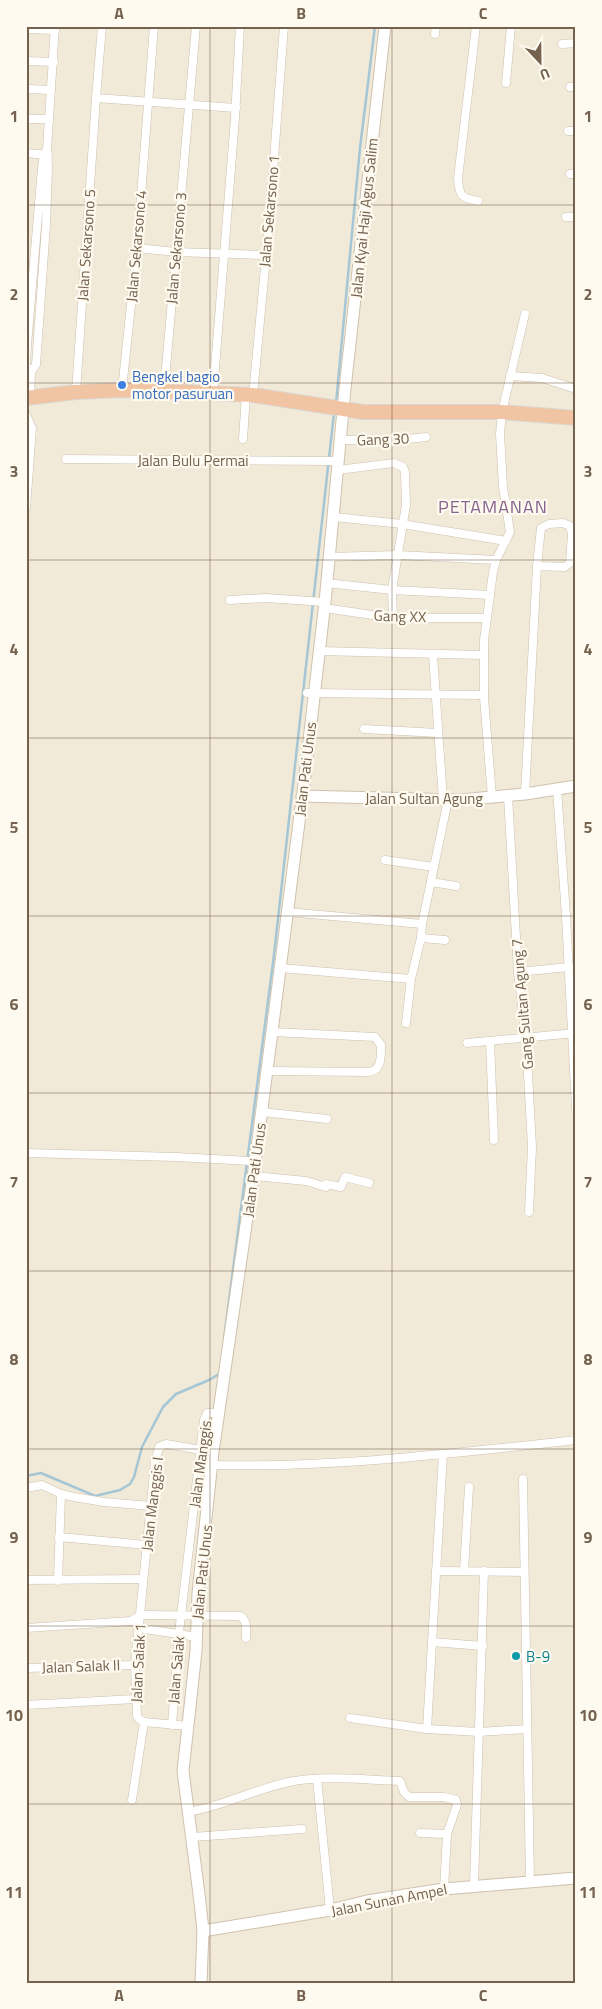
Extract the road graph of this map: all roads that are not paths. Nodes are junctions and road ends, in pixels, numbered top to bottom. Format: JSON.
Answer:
{"nodes":[{"id":1,"x":102,"y":26,"type":"edge"},
{"id":2,"x":154,"y":26,"type":"edge"},
{"id":3,"x":196,"y":26,"type":"edge"},
{"id":4,"x":240,"y":26,"type":"edge"},
{"id":5,"x":284,"y":26,"type":"edge"},
{"id":6,"x":385,"y":26,"type":"edge"},
{"id":7,"x":476,"y":26,"type":"edge"},
{"id":8,"x":511,"y":26,"type":"edge"},
{"id":9,"x":55,"y":28,"type":"edge"},
{"id":10,"x":26,"y":29,"type":"edge"},
{"id":11,"x":576,"y":43,"type":"edge"},
{"id":12,"x":562,"y":44,"type":"dead end"},
{"id":13,"x":26,"y":61,"type":"edge"},
{"id":14,"x":54,"y":62,"type":"junction"},
{"id":15,"x":506,"y":83,"type":"dead end"},
{"id":16,"x":26,"y":89,"type":"edge"},
{"id":17,"x":51,"y":90,"type":"junction"},
{"id":18,"x":96,"y":98,"type":"junction"},
{"id":19,"x":148,"y":102,"type":"junction"},
{"id":20,"x":189,"y":105,"type":"junction"},
{"id":21,"x":236,"y":108,"type":"junction"},
{"id":22,"x":26,"y":119,"type":"edge"},
{"id":23,"x":49,"y":120,"type":"junction"},
{"id":24,"x":26,"y":153,"type":"edge"},
{"id":25,"x":46,"y":153,"type":"junction"},
{"id":26,"x":478,"y":201,"type":"dead end"},
{"id":27,"x":576,"y":216,"type":"edge"},
{"id":28,"x":566,"y":217,"type":"dead end"},
{"id":29,"x":137,"y":248,"type":"junction"},
{"id":30,"x":176,"y":252,"type":"junction"},
{"id":31,"x":224,"y":253,"type":"junction"},
{"id":32,"x":265,"y":255,"type":"junction"},
{"id":33,"x":36,"y":295,"type":"junction"},
{"id":34,"x":29,"y":309,"type":"edge"},
{"id":35,"x":525,"y":314,"type":"dead end"},
{"id":36,"x":27,"y":345,"type":"edge"},
{"id":37,"x":31,"y":372,"type":"junction"},
{"id":38,"x":510,"y":376,"type":"junction"},
{"id":39,"x":576,"y":389,"type":"edge"},
{"id":40,"x":122,"y":390,"type":"junction"},
{"id":41,"x":164,"y":391,"type":"junction"},
{"id":42,"x":76,"y":392,"type":"junction"},
{"id":43,"x":213,"y":393,"type":"junction"},
{"id":44,"x":250,"y":395,"type":"junction"},
{"id":45,"x":28,"y":398,"type":"edge"},
{"id":46,"x":338,"y":409,"type":"junction"},
{"id":47,"x":490,"y":412,"type":"junction"},
{"id":48,"x":26,"y":414,"type":"edge"},
{"id":49,"x":576,"y":418,"type":"edge"},
{"id":50,"x":426,"y":437,"type":"dead end"},
{"id":51,"x":243,"y":439,"type":"dead end"},
{"id":52,"x":340,"y":440,"type":"junction"},
{"id":53,"x":66,"y":459,"type":"dead end"},
{"id":54,"x":336,"y":464,"type":"junction"},
{"id":55,"x":26,"y":508,"type":"edge"},
{"id":56,"x":334,"y":516,"type":"junction"},
{"id":57,"x":402,"y":524,"type":"junction"},
{"id":58,"x":506,"y":541,"type":"junction"},
{"id":59,"x":398,"y":555,"type":"junction"},
{"id":60,"x":329,"y":557,"type":"junction"},
{"id":61,"x":496,"y":560,"type":"junction"},
{"id":62,"x":537,"y":566,"type":"junction"},
{"id":63,"x":326,"y":583,"type":"junction"},
{"id":64,"x":392,"y":590,"type":"junction"},
{"id":65,"x":483,"y":594,"type":"junction"},
{"id":66,"x":230,"y":600,"type":"dead end"},
{"id":67,"x":318,"y":603,"type":"junction"},
{"id":68,"x":393,"y":618,"type":"junction"},
{"id":69,"x":482,"y":618,"type":"junction"},
{"id":70,"x":318,"y":652,"type":"junction"},
{"id":71,"x":433,"y":655,"type":"junction"},
{"id":72,"x":479,"y":655,"type":"junction"},
{"id":73,"x":311,"y":693,"type":"junction"},
{"id":74,"x":436,"y":693,"type":"junction"},
{"id":75,"x":479,"y":694,"type":"junction"},
{"id":76,"x":364,"y":729,"type":"dead end"},
{"id":77,"x":438,"y":733,"type":"junction"},
{"id":78,"x":576,"y":786,"type":"edge"},
{"id":79,"x":557,"y":789,"type":"junction"},
{"id":80,"x":525,"y":794,"type":"junction"},
{"id":81,"x":302,"y":796,"type":"junction"},
{"id":82,"x":508,"y":796,"type":"junction"},
{"id":83,"x":486,"y":798,"type":"junction"},
{"id":84,"x":445,"y":800,"type":"junction"},
{"id":85,"x":385,"y":860,"type":"dead end"},
{"id":86,"x":434,"y":868,"type":"junction"},
{"id":87,"x":431,"y":882,"type":"junction"},
{"id":88,"x":456,"y":886,"type":"dead end"},
{"id":89,"x":287,"y":912,"type":"junction"},
{"id":90,"x":422,"y":924,"type":"junction"},
{"id":91,"x":420,"y":938,"type":"junction"},
{"id":92,"x":446,"y":940,"type":"dead end"},
{"id":93,"x":569,"y":967,"type":"junction"},
{"id":94,"x":280,"y":968,"type":"junction"},
{"id":95,"x":518,"y":972,"type":"junction"},
{"id":96,"x":411,"y":979,"type":"junction"},
{"id":97,"x":406,"y":1023,"type":"dead end"},
{"id":98,"x":272,"y":1032,"type":"junction"},
{"id":99,"x":574,"y":1033,"type":"edge"},
{"id":100,"x":526,"y":1038,"type":"junction"},
{"id":101,"x":490,"y":1041,"type":"junction"},
{"id":102,"x":467,"y":1043,"type":"dead end"},
{"id":103,"x":267,"y":1071,"type":"junction"},
{"id":104,"x":576,"y":1109,"type":"edge"},
{"id":105,"x":262,"y":1112,"type":"junction"},
{"id":106,"x":327,"y":1119,"type":"dead end"},
{"id":107,"x":494,"y":1140,"type":"dead end"},
{"id":108,"x":26,"y":1153,"type":"edge"},
{"id":109,"x":250,"y":1162,"type":"junction"},
{"id":110,"x":254,"y":1176,"type":"junction"},
{"id":111,"x":369,"y":1183,"type":"dead end"},
{"id":112,"x":529,"y":1212,"type":"dead end"},
{"id":113,"x":576,"y":1440,"type":"edge"},
{"id":114,"x":207,"y":1451,"type":"junction"},
{"id":115,"x":443,"y":1454,"type":"junction"},
{"id":116,"x":212,"y":1465,"type":"junction"},
{"id":117,"x":522,"y":1479,"type":"dead end"},
{"id":118,"x":469,"y":1487,"type":"dead end"},
{"id":119,"x":26,"y":1488,"type":"edge"},
{"id":120,"x":61,"y":1494,"type":"junction"},
{"id":121,"x":151,"y":1506,"type":"junction"},
{"id":122,"x":59,"y":1537,"type":"junction"},
{"id":123,"x":146,"y":1545,"type":"junction"},
{"id":124,"x":436,"y":1571,"type":"junction"},
{"id":125,"x":464,"y":1571,"type":"junction"},
{"id":126,"x":484,"y":1571,"type":"junction"},
{"id":127,"x":524,"y":1572,"type":"junction"},
{"id":128,"x":143,"y":1579,"type":"junction"},
{"id":129,"x":26,"y":1580,"type":"edge"},
{"id":130,"x":58,"y":1581,"type":"junction"},
{"id":131,"x":141,"y":1615,"type":"junction"},
{"id":132,"x":190,"y":1616,"type":"junction"},
{"id":133,"x":131,"y":1621,"type":"junction"},
{"id":134,"x":26,"y":1628,"type":"edge"},
{"id":135,"x":139,"y":1628,"type":"junction"},
{"id":136,"x":188,"y":1635,"type":"junction"},
{"id":137,"x":246,"y":1638,"type":"dead end"},
{"id":138,"x":432,"y":1642,"type":"junction"},
{"id":139,"x":482,"y":1646,"type":"junction"},
{"id":140,"x":135,"y":1665,"type":"junction"},
{"id":141,"x":26,"y":1668,"type":"edge"},
{"id":142,"x":135,"y":1700,"type":"junction"},
{"id":143,"x":26,"y":1705,"type":"edge"},
{"id":144,"x":350,"y":1718,"type":"dead end"},
{"id":145,"x":144,"y":1722,"type":"junction"},
{"id":146,"x":180,"y":1726,"type":"junction"},
{"id":147,"x":427,"y":1729,"type":"junction"},
{"id":148,"x":527,"y":1729,"type":"junction"},
{"id":149,"x":479,"y":1732,"type":"junction"},
{"id":150,"x":317,"y":1780,"type":"junction"},
{"id":151,"x":132,"y":1800,"type":"dead end"},
{"id":152,"x":189,"y":1812,"type":"junction"},
{"id":153,"x":302,"y":1829,"type":"dead end"},
{"id":154,"x":420,"y":1834,"type":"dead end"},
{"id":155,"x":447,"y":1834,"type":"junction"},
{"id":156,"x":193,"y":1837,"type":"junction"},
{"id":157,"x":576,"y":1878,"type":"edge"},
{"id":158,"x":530,"y":1882,"type":"junction"},
{"id":159,"x":474,"y":1885,"type":"junction"},
{"id":160,"x":444,"y":1888,"type":"junction"},
{"id":161,"x":330,"y":1910,"type":"junction"},
{"id":162,"x":203,"y":1931,"type":"junction"},
{"id":163,"x":201,"y":1983,"type":"edge"}],
"edges":[{"from":1,"to":18,"type":"street","name":"Jalan Sekarsono 5"},
{"from":2,"to":19,"type":"street","name":"Jalan Sekarsono 4"},
{"from":3,"to":20,"type":"street","name":"Jalan Sekarsono 3"},
{"from":4,"to":21,"type":"street"},
{"from":5,"to":32,"type":"street","name":"Jalan Sekarsono 1"},
{"from":6,"to":46,"type":"main road","name":"Jalan Kyai Haji Agus Salim"},
{"from":7,"to":26,"type":"street"},
{"from":8,"to":15,"type":"street"},
{"from":9,"to":10,"type":"street"},
{"from":9,"to":14,"type":"street"},
{"from":11,"to":12,"type":"street"},
{"from":13,"to":14,"type":"street"},
{"from":14,"to":17,"type":"street"},
{"from":16,"to":17,"type":"street"},
{"from":17,"to":23,"type":"street"},
{"from":18,"to":19,"type":"street"},
{"from":18,"to":42,"type":"street","name":"Jalan Sekarsono 5"},
{"from":19,"to":20,"type":"street"},
{"from":19,"to":29,"type":"street","name":"Jalan Sekarsono 4"},
{"from":20,"to":21,"type":"street"},
{"from":20,"to":30,"type":"street","name":"Jalan Sekarsono 3"},
{"from":21,"to":31,"type":"street"},
{"from":22,"to":23,"type":"street"},
{"from":23,"to":25,"type":"street"},
{"from":24,"to":25,"type":"street"},
{"from":25,"to":33,"type":"street"},
{"from":27,"to":28,"type":"street"},
{"from":29,"to":30,"type":"street"},
{"from":29,"to":40,"type":"street","name":"Jalan Sekarsono 4"},
{"from":30,"to":31,"type":"street"},
{"from":30,"to":41,"type":"street","name":"Jalan Sekarsono 3"},
{"from":31,"to":32,"type":"street"},
{"from":31,"to":43,"type":"street"},
{"from":32,"to":44,"type":"street","name":"Jalan Sekarsono 1"},
{"from":33,"to":34,"type":"street"},
{"from":33,"to":37,"type":"street"},
{"from":34,"to":36,"type":"street"},
{"from":35,"to":38,"type":"street"},
{"from":36,"to":37,"type":"street"},
{"from":37,"to":45,"type":"street"},
{"from":38,"to":39,"type":"street"},
{"from":38,"to":47,"type":"street"},
{"from":40,"to":41,"type":"highway"},
{"from":40,"to":42,"type":"highway"},
{"from":41,"to":43,"type":"highway"},
{"from":42,"to":45,"type":"highway"},
{"from":43,"to":44,"type":"highway"},
{"from":44,"to":46,"type":"highway"},
{"from":44,"to":51,"type":"street","name":"Jalan Sekarsono 1"},
{"from":46,"to":47,"type":"highway"},
{"from":46,"to":52,"type":"main road","name":"Jalan Pati Unus"},
{"from":47,"to":49,"type":"highway"},
{"from":47,"to":58,"type":"street"},
{"from":48,"to":55,"type":"street"},
{"from":50,"to":52,"type":"street","name":"Gang 30"},
{"from":52,"to":54,"type":"main road","name":"Jalan Pati Unus"},
{"from":53,"to":54,"type":"street","name":"Jalan Bulu Permai"},
{"from":54,"to":56,"type":"main road","name":"Jalan Pati Unus"},
{"from":54,"to":57,"type":"street","name":"Jalan Bulu Permai"},
{"from":56,"to":57,"type":"street"},
{"from":56,"to":60,"type":"main road","name":"Jalan Pati Unus"},
{"from":57,"to":58,"type":"street"},
{"from":57,"to":59,"type":"street"},
{"from":58,"to":61,"type":"street"},
{"from":59,"to":60,"type":"street"},
{"from":59,"to":61,"type":"street"},
{"from":59,"to":64,"type":"street"},
{"from":60,"to":63,"type":"main road","name":"Jalan Pati Unus"},
{"from":61,"to":65,"type":"street"},
{"from":62,"to":62,"type":"street"},
{"from":62,"to":80,"type":"street"},
{"from":63,"to":64,"type":"street"},
{"from":63,"to":67,"type":"main road","name":"Jalan Pati Unus"},
{"from":64,"to":65,"type":"street"},
{"from":64,"to":68,"type":"street"},
{"from":65,"to":69,"type":"street"},
{"from":66,"to":67,"type":"street","name":"Gang XX"},
{"from":67,"to":68,"type":"street","name":"Gang XX"},
{"from":67,"to":70,"type":"main road","name":"Jalan Pati Unus"},
{"from":68,"to":69,"type":"street","name":"Gang XX"},
{"from":69,"to":72,"type":"street"},
{"from":70,"to":71,"type":"street"},
{"from":70,"to":73,"type":"main road","name":"Jalan Pati Unus"},
{"from":71,"to":72,"type":"street"},
{"from":71,"to":74,"type":"street"},
{"from":72,"to":75,"type":"street"},
{"from":73,"to":74,"type":"street"},
{"from":73,"to":81,"type":"main road","name":"Jalan Pati Unus"},
{"from":74,"to":75,"type":"street"},
{"from":74,"to":77,"type":"street"},
{"from":75,"to":83,"type":"street"},
{"from":76,"to":77,"type":"street"},
{"from":77,"to":84,"type":"street"},
{"from":78,"to":79,"type":"main road","name":"Jalan Sultan Agung"},
{"from":79,"to":80,"type":"main road","name":"Jalan Sultan Agung"},
{"from":79,"to":93,"type":"street"},
{"from":80,"to":82,"type":"main road","name":"Jalan Sultan Agung"},
{"from":81,"to":84,"type":"main road","name":"Jalan Sultan Agung"},
{"from":81,"to":89,"type":"main road","name":"Jalan Pati Unus"},
{"from":82,"to":83,"type":"main road","name":"Jalan Sultan Agung"},
{"from":82,"to":95,"type":"street","name":"Gang Sultan Agung 7"},
{"from":83,"to":84,"type":"main road","name":"Jalan Sultan Agung"},
{"from":84,"to":86,"type":"street"},
{"from":85,"to":86,"type":"street"},
{"from":86,"to":87,"type":"street"},
{"from":87,"to":88,"type":"street"},
{"from":87,"to":90,"type":"street"},
{"from":89,"to":90,"type":"street"},
{"from":89,"to":94,"type":"main road","name":"Jalan Pati Unus"},
{"from":90,"to":91,"type":"street"},
{"from":91,"to":92,"type":"street"},
{"from":91,"to":96,"type":"street"},
{"from":93,"to":95,"type":"street"},
{"from":93,"to":99,"type":"street"},
{"from":94,"to":96,"type":"street"},
{"from":94,"to":98,"type":"main road","name":"Jalan Pati Unus"},
{"from":95,"to":100,"type":"street","name":"Gang Sultan Agung 7"},
{"from":96,"to":97,"type":"street"},
{"from":98,"to":103,"type":"main road","name":"Jalan Pati Unus"},
{"from":98,"to":103,"type":"street"},
{"from":99,"to":100,"type":"street"},
{"from":99,"to":104,"type":"street"},
{"from":100,"to":101,"type":"street"},
{"from":100,"to":112,"type":"street","name":"Gang Sultan Agung 7"},
{"from":101,"to":102,"type":"street"},
{"from":101,"to":107,"type":"street"},
{"from":103,"to":105,"type":"main road","name":"Jalan Pati Unus"},
{"from":105,"to":106,"type":"street"},
{"from":105,"to":109,"type":"main road","name":"Jalan Pati Unus"},
{"from":108,"to":109,"type":"street"},
{"from":109,"to":110,"type":"main road","name":"Jalan Pati Unus"},
{"from":110,"to":111,"type":"street"},
{"from":110,"to":114,"type":"main road","name":"Jalan Pati Unus"},
{"from":113,"to":115,"type":"street"},
{"from":114,"to":116,"type":"main road","name":"Jalan Pati Unus"},
{"from":114,"to":121,"type":"street","name":"Jalan Manggis I"},
{"from":114,"to":132,"type":"street","name":"Jalan Manggis"},
{"from":115,"to":116,"type":"street"},
{"from":115,"to":124,"type":"street"},
{"from":116,"to":132,"type":"main road","name":"Jalan Pati Unus"},
{"from":117,"to":127,"type":"street"},
{"from":118,"to":125,"type":"street"},
{"from":119,"to":120,"type":"street"},
{"from":120,"to":121,"type":"street"},
{"from":120,"to":122,"type":"street"},
{"from":121,"to":123,"type":"street","name":"Jalan Manggis I"},
{"from":122,"to":123,"type":"street"},
{"from":122,"to":130,"type":"street"},
{"from":123,"to":128,"type":"street","name":"Jalan Manggis I"},
{"from":124,"to":125,"type":"street"},
{"from":124,"to":138,"type":"street"},
{"from":125,"to":126,"type":"street"},
{"from":126,"to":127,"type":"street"},
{"from":126,"to":139,"type":"street"},
{"from":127,"to":148,"type":"street"},
{"from":128,"to":130,"type":"street"},
{"from":128,"to":131,"type":"street","name":"Jalan Manggis I"},
{"from":129,"to":130,"type":"street"},
{"from":131,"to":132,"type":"street"},
{"from":131,"to":133,"type":"street"},
{"from":131,"to":135,"type":"street","name":"Jalan Salak 1"},
{"from":132,"to":136,"type":"main road","name":"Jalan Pati Unus"},
{"from":132,"to":136,"type":"street","name":"Jalan Salak"},
{"from":132,"to":137,"type":"street"},
{"from":133,"to":134,"type":"street"},
{"from":133,"to":135,"type":"street"},
{"from":135,"to":136,"type":"street"},
{"from":135,"to":140,"type":"street","name":"Jalan Salak 1"},
{"from":136,"to":146,"type":"main road","name":"Jalan Pati Unus"},
{"from":136,"to":146,"type":"street","name":"Jalan Salak"},
{"from":138,"to":139,"type":"street"},
{"from":138,"to":147,"type":"street"},
{"from":139,"to":149,"type":"street"},
{"from":140,"to":141,"type":"street","name":"Jalan Salak II"},
{"from":140,"to":142,"type":"street","name":"Jalan Salak 1"},
{"from":142,"to":143,"type":"street"},
{"from":142,"to":145,"type":"street","name":"Jalan Salak 1"},
{"from":144,"to":147,"type":"street"},
{"from":145,"to":146,"type":"street","name":"Jalan Salak 1"},
{"from":145,"to":151,"type":"street"},
{"from":146,"to":152,"type":"main road","name":"Jalan Pati Unus"},
{"from":147,"to":149,"type":"street"},
{"from":148,"to":149,"type":"street"},
{"from":148,"to":158,"type":"street"},
{"from":149,"to":159,"type":"street"},
{"from":150,"to":152,"type":"street"},
{"from":150,"to":155,"type":"street"},
{"from":150,"to":161,"type":"street"},
{"from":152,"to":156,"type":"main road","name":"Jalan Pati Unus"},
{"from":153,"to":156,"type":"street"},
{"from":154,"to":155,"type":"street"},
{"from":155,"to":160,"type":"street"},
{"from":156,"to":162,"type":"main road","name":"Jalan Pati Unus"},
{"from":157,"to":158,"type":"main road","name":"Jalan Sunan Ampel"},
{"from":158,"to":159,"type":"main road","name":"Jalan Sunan Ampel"},
{"from":159,"to":160,"type":"main road","name":"Jalan Sunan Ampel"},
{"from":160,"to":161,"type":"main road","name":"Jalan Sunan Ampel"},
{"from":161,"to":162,"type":"main road","name":"Jalan Sunan Ampel"},
{"from":162,"to":163,"type":"main road","name":"Jalan Pati Unus"}]}
